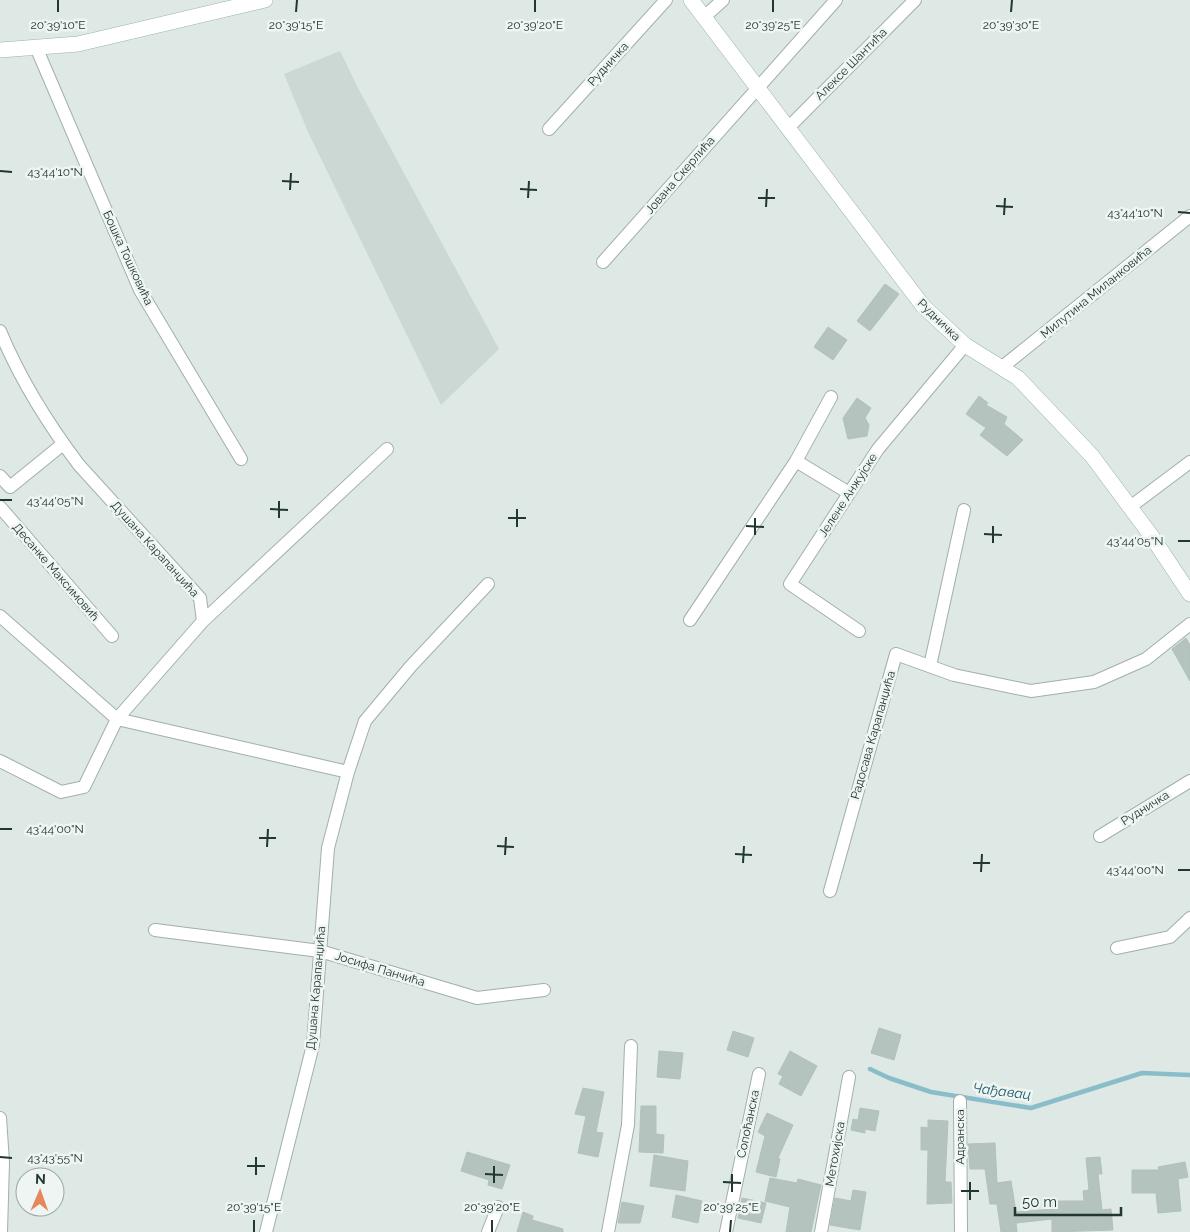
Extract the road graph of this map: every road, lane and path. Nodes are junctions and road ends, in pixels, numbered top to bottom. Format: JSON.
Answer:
{"nodes":[{"id":1,"x":265,"y":0,"type":"edge"},
{"id":2,"x":666,"y":0,"type":"edge"},
{"id":3,"x":691,"y":0,"type":"edge"},
{"id":4,"x":723,"y":0,"type":"edge"},
{"id":5,"x":836,"y":0,"type":"edge"},
{"id":6,"x":915,"y":0,"type":"edge"},
{"id":7,"x":704,"y":18,"type":"junction"},
{"id":8,"x":36,"y":47,"type":"junction"},
{"id":9,"x":0,"y":50,"type":"edge"},
{"id":10,"x":757,"y":87,"type":"junction"},
{"id":11,"x":550,"y":128,"type":"dead end"},
{"id":12,"x":788,"y":128,"type":"junction"},
{"id":13,"x":1190,"y":216,"type":"edge"},
{"id":14,"x":603,"y":262,"type":"dead end"},
{"id":15,"x":0,"y":331,"type":"edge"},
{"id":16,"x":965,"y":345,"type":"junction"},
{"id":17,"x":1001,"y":368,"type":"junction"},
{"id":18,"x":831,"y":397,"type":"dead end"},
{"id":19,"x":63,"y":444,"type":"junction"},
{"id":20,"x":388,"y":449,"type":"dead end"},
{"id":21,"x":241,"y":459,"type":"dead end"},
{"id":22,"x":796,"y":461,"type":"junction"},
{"id":23,"x":1190,"y":462,"type":"edge"},
{"id":24,"x":0,"y":476,"type":"edge"},
{"id":25,"x":10,"y":487,"type":"junction"},
{"id":26,"x":849,"y":493,"type":"junction"},
{"id":27,"x":0,"y":506,"type":"edge"},
{"id":28,"x":1130,"y":507,"type":"junction"},
{"id":29,"x":964,"y":510,"type":"dead end"},
{"id":30,"x":488,"y":584,"type":"dead end"},
{"id":31,"x":1190,"y":594,"type":"edge"},
{"id":32,"x":0,"y":616,"type":"edge"},
{"id":33,"x":690,"y":620,"type":"dead end"},
{"id":34,"x":203,"y":621,"type":"junction"},
{"id":35,"x":1190,"y":624,"type":"edge"},
{"id":36,"x":859,"y":630,"type":"dead end"},
{"id":37,"x":112,"y":636,"type":"dead end"},
{"id":38,"x":930,"y":666,"type":"junction"},
{"id":39,"x":117,"y":719,"type":"junction"},
{"id":40,"x":0,"y":761,"type":"edge"},
{"id":41,"x":348,"y":772,"type":"junction"},
{"id":42,"x":1190,"y":781,"type":"edge"},
{"id":43,"x":1100,"y":836,"type":"dead end"},
{"id":44,"x":830,"y":890,"type":"dead end"},
{"id":45,"x":1190,"y":918,"type":"edge"},
{"id":46,"x":155,"y":930,"type":"dead end"},
{"id":47,"x":1117,"y":948,"type":"dead end"},
{"id":48,"x":320,"y":951,"type":"junction"},
{"id":49,"x":544,"y":990,"type":"dead end"},
{"id":50,"x":631,"y":1046,"type":"dead end"},
{"id":51,"x":758,"y":1074,"type":"dead end"},
{"id":52,"x":849,"y":1077,"type":"dead end"},
{"id":53,"x":960,"y":1101,"type":"dead end"},
{"id":54,"x":0,"y":1118,"type":"edge"},
{"id":55,"x":498,"y":1207,"type":"dead end"},
{"id":56,"x":1,"y":1232,"type":"edge"},
{"id":57,"x":266,"y":1232,"type":"edge"},
{"id":58,"x":488,"y":1232,"type":"edge"},
{"id":59,"x":608,"y":1232,"type":"edge"},
{"id":60,"x":726,"y":1232,"type":"edge"},
{"id":61,"x":821,"y":1232,"type":"edge"},
{"id":62,"x":961,"y":1232,"type":"edge"}],
"edges":[{"from":1,"to":8,"type":"street"},
{"from":2,"to":11,"type":"street","name":"Рудничка"},
{"from":3,"to":7,"type":"street","name":"Рудничка"},
{"from":4,"to":7,"type":"street"},
{"from":5,"to":10,"type":"street","name":"Јована Скерлића"},
{"from":6,"to":12,"type":"street","name":"Алексе Шантића"},
{"from":7,"to":10,"type":"street","name":"Рудничка"},
{"from":8,"to":9,"type":"street"},
{"from":8,"to":21,"type":"street","name":"Бошка Тошковића"},
{"from":10,"to":12,"type":"street","name":"Рудничка"},
{"from":10,"to":14,"type":"street","name":"Јована Скерлића"},
{"from":12,"to":16,"type":"street","name":"Рудничка"},
{"from":13,"to":17,"type":"street","name":"Милутина Миланковића"},
{"from":15,"to":19,"type":"street","name":"Душана Карапанџића"},
{"from":16,"to":17,"type":"street","name":"Рудничка"},
{"from":16,"to":26,"type":"street","name":"Јелене Анжујске"},
{"from":17,"to":28,"type":"street","name":"Рудничка"},
{"from":18,"to":22,"type":"street"},
{"from":19,"to":25,"type":"street"},
{"from":19,"to":34,"type":"street","name":"Душана Карапанџића"},
{"from":20,"to":34,"type":"street"},
{"from":22,"to":26,"type":"street"},
{"from":22,"to":33,"type":"street"},
{"from":23,"to":28,"type":"street"},
{"from":24,"to":25,"type":"street"},
{"from":25,"to":27,"type":"street","name":"Десанке Максимовић"},
{"from":26,"to":36,"type":"street","name":"Јелене Анжујске"},
{"from":27,"to":37,"type":"street","name":"Десанке Максимовић"},
{"from":28,"to":31,"type":"street","name":"Рудничка"},
{"from":29,"to":38,"type":"street"},
{"from":30,"to":41,"type":"street","name":"Душана Карапанџића"},
{"from":32,"to":39,"type":"street"},
{"from":34,"to":39,"type":"street"},
{"from":35,"to":38,"type":"street","name":"Радосава Карапанџића"},
{"from":38,"to":44,"type":"street","name":"Радосава Карапанџића"},
{"from":39,"to":40,"type":"street"},
{"from":39,"to":41,"type":"street"},
{"from":41,"to":48,"type":"street","name":"Душана Карапанџића"},
{"from":42,"to":43,"type":"street","name":"Рудничка"},
{"from":45,"to":47,"type":"street"},
{"from":46,"to":48,"type":"street","name":"Јосифа Панчића"},
{"from":48,"to":49,"type":"street","name":"Јосифа Панчића"},
{"from":48,"to":57,"type":"street","name":"Душана Карапанџића"},
{"from":50,"to":59,"type":"street"},
{"from":51,"to":60,"type":"street","name":"Сопоћанска"},
{"from":52,"to":61,"type":"street","name":"Метохијска"},
{"from":53,"to":62,"type":"street","name":"Адранска"},
{"from":54,"to":56,"type":"street"},
{"from":55,"to":58,"type":"street"}]}
